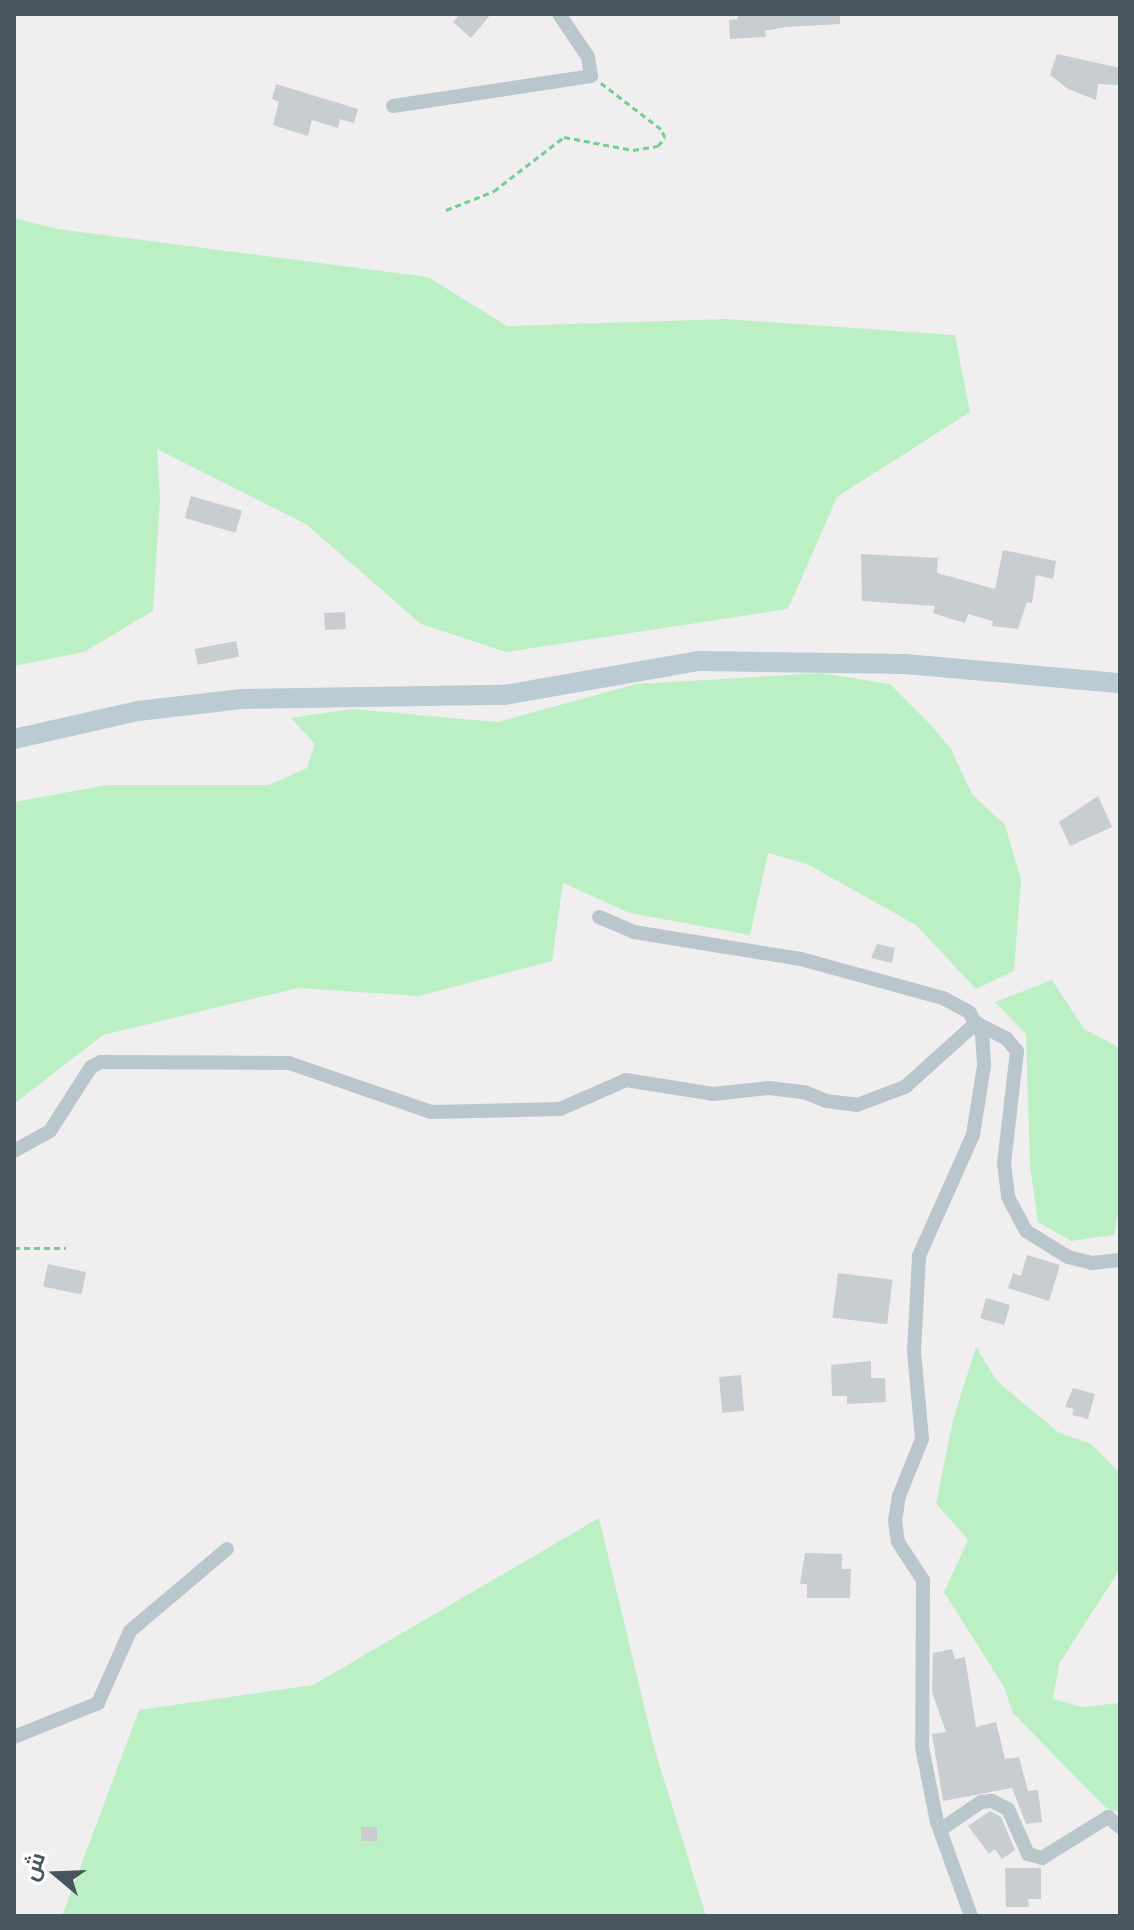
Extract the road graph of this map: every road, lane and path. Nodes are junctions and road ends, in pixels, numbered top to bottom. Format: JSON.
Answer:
{"nodes":[{"id":1,"x":559,"y":14,"type":"edge"},
{"id":2,"x":591,"y":76,"type":"junction"},
{"id":3,"x":393,"y":106,"type":"dead end"},
{"id":4,"x":446,"y":210,"type":"dead end"},
{"id":5,"x":1120,"y":683,"type":"edge"},
{"id":6,"x":14,"y":739,"type":"edge"},
{"id":7,"x":599,"y":917,"type":"dead end"},
{"id":8,"x":976,"y":1023,"type":"junction"},
{"id":9,"x":14,"y":1151,"type":"edge"},
{"id":10,"x":14,"y":1248,"type":"edge"},
{"id":11,"x":66,"y":1248,"type":"dead end"},
{"id":12,"x":1120,"y":1260,"type":"edge"},
{"id":13,"x":227,"y":1549,"type":"dead end"},
{"id":14,"x":14,"y":1737,"type":"edge"},
{"id":15,"x":1120,"y":1827,"type":"edge"},
{"id":16,"x":940,"y":1830,"type":"junction"},
{"id":17,"x":971,"y":1916,"type":"edge"}],
"edges":[{"from":1,"to":2,"type":"street"},
{"from":2,"to":3,"type":"street"},
{"from":2,"to":4,"type":"path"},
{"from":5,"to":6,"type":"main road"},
{"from":7,"to":8,"type":"street"},
{"from":8,"to":9,"type":"street"},
{"from":8,"to":12,"type":"street"},
{"from":8,"to":16,"type":"street"},
{"from":10,"to":11,"type":"path"},
{"from":13,"to":14,"type":"street"},
{"from":15,"to":16,"type":"street"},
{"from":16,"to":17,"type":"street"}]}
